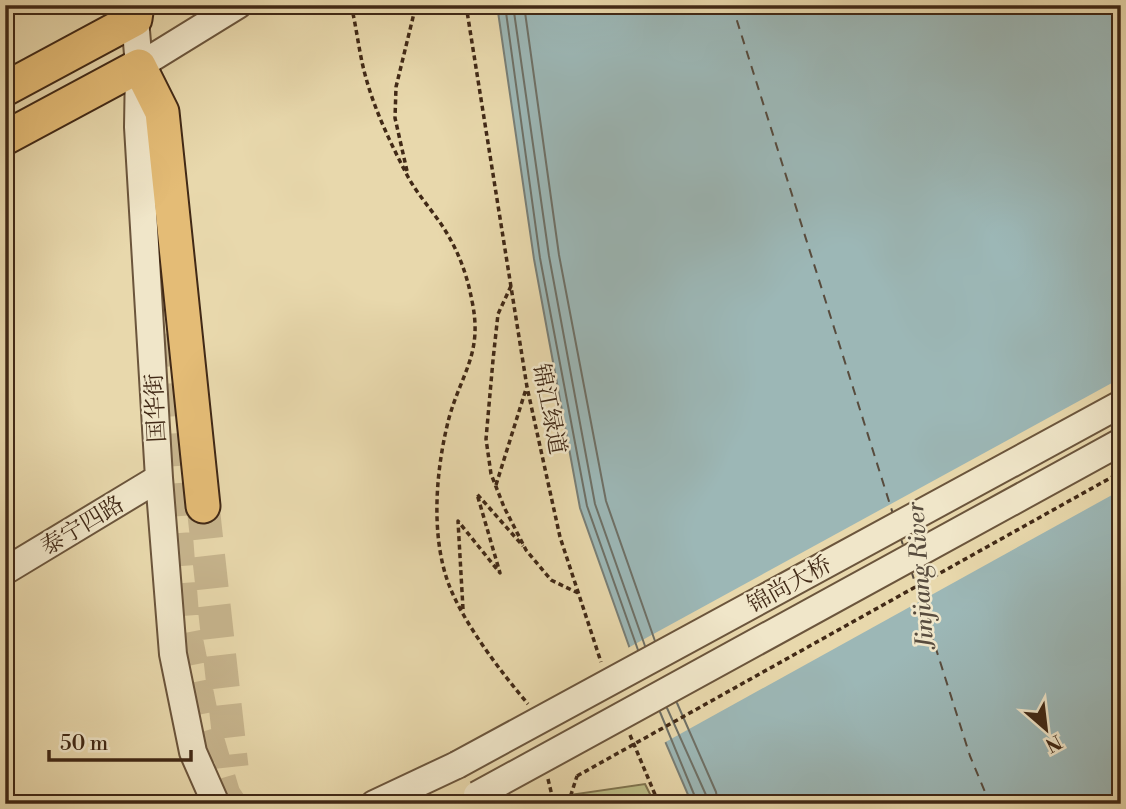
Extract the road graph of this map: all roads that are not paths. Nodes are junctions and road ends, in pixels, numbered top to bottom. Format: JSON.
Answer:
{"nodes":[{"id":1,"x":239,"y":5,"type":"edge"},
{"id":2,"x":139,"y":9,"type":"edge"},
{"id":3,"x":138,"y":66,"type":"junction"},
{"id":4,"x":5,"y":89,"type":"edge"},
{"id":5,"x":5,"y":138,"type":"edge"},
{"id":6,"x":1121,"y":404,"type":"edge"},
{"id":7,"x":1121,"y":442,"type":"edge"},
{"id":8,"x":159,"y":478,"type":"junction"},
{"id":9,"x":203,"y":506,"type":"tunnel mouth"},
{"id":10,"x":5,"y":571,"type":"edge"},
{"id":11,"x":469,"y":799,"type":"edge"},
{"id":12,"x":216,"y":804,"type":"edge"},
{"id":13,"x":374,"y":804,"type":"edge"}],
"edges":[{"from":1,"to":3,"type":"street"},
{"from":2,"to":3,"type":"street","name":"国华街"},
{"from":2,"to":4,"type":"main road"},
{"from":3,"to":5,"type":"main road"},
{"from":3,"to":8,"type":"street","name":"国华街"},
{"from":3,"to":9,"type":"main road"},
{"from":6,"to":13,"type":"street","name":"锦尚大桥","bridge":true},
{"from":7,"to":11,"type":"street","name":"锦尚大桥","bridge":true},
{"from":8,"to":10,"type":"street","name":"泰宁四路"},
{"from":8,"to":12,"type":"street","name":"国华街"}]}
